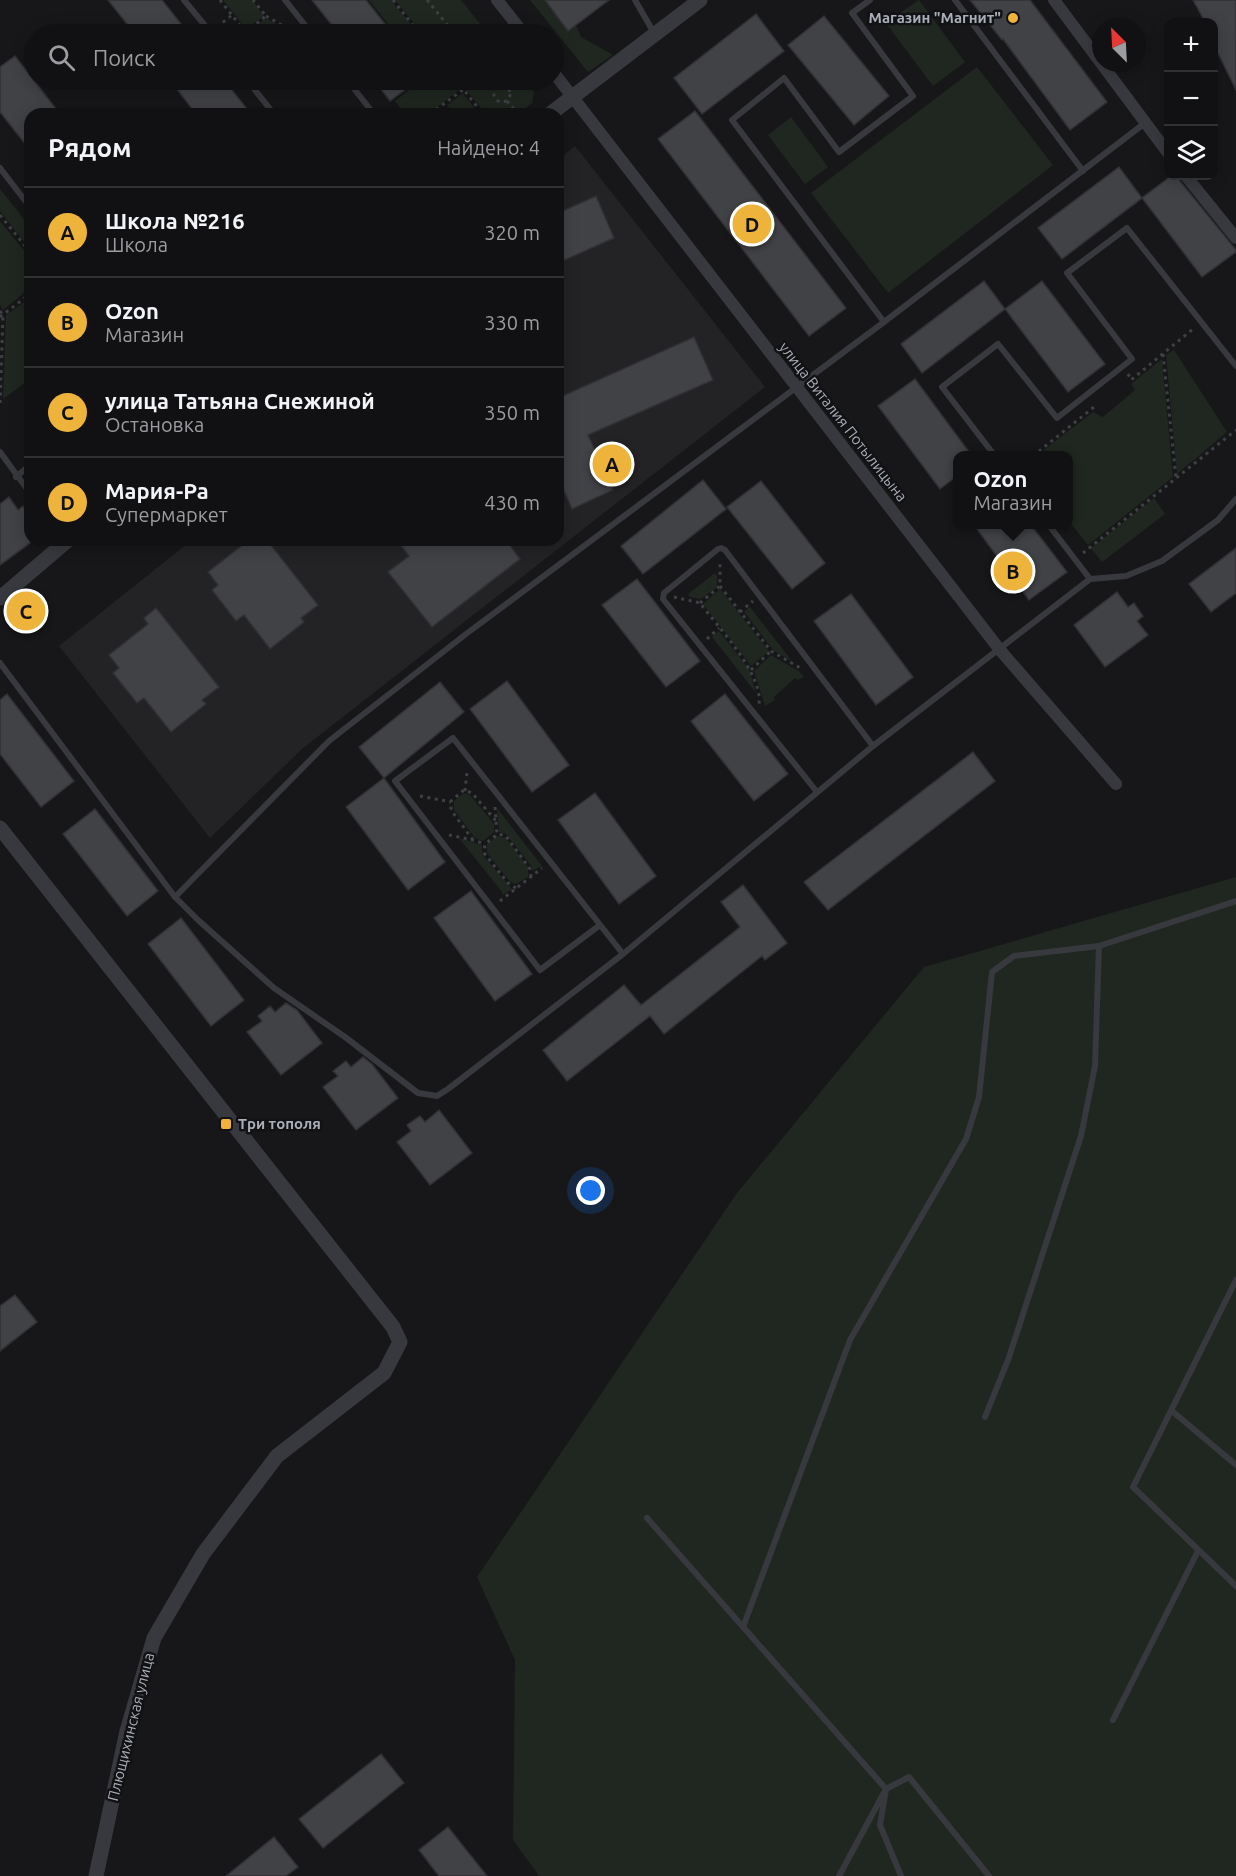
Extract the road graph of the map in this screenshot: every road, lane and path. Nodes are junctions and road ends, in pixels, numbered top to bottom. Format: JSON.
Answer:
{"nodes":[{"id":1,"x":184,"y":0,"type":"edge"},
{"id":2,"x":220,"y":0,"type":"edge"},
{"id":3,"x":253,"y":0,"type":"edge"},
{"id":4,"x":285,"y":0,"type":"edge"},
{"id":5,"x":393,"y":0,"type":"edge"},
{"id":6,"x":427,"y":0,"type":"edge"},
{"id":7,"x":497,"y":0,"type":"edge"},
{"id":8,"x":635,"y":0,"type":"edge"},
{"id":9,"x":700,"y":0,"type":"edge"},
{"id":10,"x":870,"y":0,"type":"edge"},
{"id":11,"x":955,"y":0,"type":"edge"},
{"id":12,"x":1054,"y":0,"type":"edge"},
{"id":13,"x":232,"y":15,"type":"junction"},
{"id":14,"x":266,"y":16,"type":"junction"},
{"id":15,"x":203,"y":24,"type":"edge"},
{"id":16,"x":222,"y":24,"type":"edge"},
{"id":17,"x":239,"y":24,"type":"edge"},
{"id":18,"x":257,"y":24,"type":"edge"},
{"id":19,"x":280,"y":24,"type":"edge"},
{"id":20,"x":303,"y":24,"type":"edge"},
{"id":21,"x":412,"y":24,"type":"edge"},
{"id":22,"x":446,"y":24,"type":"edge"},
{"id":23,"x":516,"y":24,"type":"edge"},
{"id":24,"x":654,"y":34,"type":"junction"},
{"id":25,"x":564,"y":86,"type":"edge"},
{"id":26,"x":255,"y":90,"type":"edge"},
{"id":27,"x":355,"y":90,"type":"edge"},
{"id":28,"x":462,"y":90,"type":"edge"},
{"id":29,"x":464,"y":90,"type":"edge"},
{"id":30,"x":496,"y":90,"type":"edge"},
{"id":31,"x":509,"y":90,"type":"edge"},
{"id":32,"x":573,"y":97,"type":"junction"},
{"id":33,"x":507,"y":101,"type":"junction"},
{"id":34,"x":269,"y":108,"type":"edge"},
{"id":35,"x":369,"y":108,"type":"edge"},
{"id":36,"x":438,"y":108,"type":"edge"},
{"id":37,"x":478,"y":108,"type":"edge"},
{"id":38,"x":513,"y":108,"type":"edge"},
{"id":39,"x":558,"y":108,"type":"edge"},
{"id":40,"x":1145,"y":123,"type":"junction"},
{"id":41,"x":1164,"y":148,"type":"edge"},
{"id":42,"x":0,"y":168,"type":"edge"},
{"id":43,"x":1083,"y":171,"type":"junction"},
{"id":44,"x":1189,"y":180,"type":"edge"},
{"id":45,"x":24,"y":199,"type":"edge"},
{"id":46,"x":0,"y":214,"type":"edge"},
{"id":47,"x":1236,"y":238,"type":"edge"},
{"id":48,"x":24,"y":244,"type":"edge"},
{"id":49,"x":24,"y":299,"type":"edge"},
{"id":50,"x":0,"y":311,"type":"edge"},
{"id":51,"x":0,"y":317,"type":"edge"},
{"id":52,"x":884,"y":322,"type":"junction"},
{"id":53,"x":1201,"y":322,"type":"junction"},
{"id":54,"x":1163,"y":354,"type":"junction"},
{"id":55,"x":1236,"y":366,"type":"edge"},
{"id":56,"x":1125,"y":371,"type":"dead end"},
{"id":57,"x":796,"y":387,"type":"junction"},
{"id":58,"x":1090,"y":400,"type":"dead end"},
{"id":59,"x":0,"y":405,"type":"edge"},
{"id":60,"x":1236,"y":430,"type":"edge"},
{"id":61,"x":991,"y":451,"type":"edge"},
{"id":62,"x":1040,"y":451,"type":"edge"},
{"id":63,"x":0,"y":452,"type":"edge"},
{"id":64,"x":24,"y":470,"type":"edge"},
{"id":65,"x":16,"y":477,"type":"junction"},
{"id":66,"x":1176,"y":478,"type":"junction"},
{"id":67,"x":24,"y":486,"type":"edge"},
{"id":68,"x":1236,"y":500,"type":"edge"},
{"id":69,"x":1051,"y":529,"type":"edge"},
{"id":70,"x":61,"y":546,"type":"edge"},
{"id":71,"x":720,"y":548,"type":"junction"},
{"id":72,"x":1075,"y":560,"type":"junction"},
{"id":73,"x":1090,"y":579,"type":"junction"},
{"id":74,"x":720,"y":586,"type":"junction"},
{"id":75,"x":663,"y":595,"type":"junction"},
{"id":76,"x":759,"y":596,"type":"junction"},
{"id":77,"x":0,"y":598,"type":"edge"},
{"id":78,"x":700,"y":603,"type":"junction"},
{"id":79,"x":740,"y":612,"type":"junction"},
{"id":80,"x":719,"y":628,"type":"junction"},
{"id":81,"x":700,"y":645,"type":"junction"},
{"id":82,"x":1000,"y":650,"type":"junction"},
{"id":83,"x":771,"y":651,"type":"junction"},
{"id":84,"x":0,"y":663,"type":"edge"},
{"id":85,"x":751,"y":670,"type":"junction"},
{"id":86,"x":823,"y":679,"type":"junction"},
{"id":87,"x":758,"y":718,"type":"junction"},
{"id":88,"x":873,"y":746,"type":"junction"},
{"id":89,"x":472,"y":762,"type":"junction"},
{"id":90,"x":1116,"y":784,"type":"dead end"},
{"id":91,"x":465,"y":791,"type":"junction"},
{"id":92,"x":403,"y":792,"type":"junction"},
{"id":93,"x":817,"y":792,"type":"junction"},
{"id":94,"x":499,"y":796,"type":"junction"},
{"id":95,"x":451,"y":802,"type":"junction"},
{"id":96,"x":496,"y":821,"type":"junction"},
{"id":97,"x":0,"y":828,"type":"edge"},
{"id":98,"x":435,"y":834,"type":"junction"},
{"id":99,"x":497,"y":835,"type":"junction"},
{"id":100,"x":473,"y":840,"type":"junction"},
{"id":101,"x":485,"y":844,"type":"junction"},
{"id":102,"x":550,"y":862,"type":"junction"},
{"id":103,"x":531,"y":877,"type":"junction"},
{"id":104,"x":516,"y":888,"type":"junction"},
{"id":105,"x":175,"y":897,"type":"junction"},
{"id":106,"x":1236,"y":901,"type":"edge"},
{"id":107,"x":492,"y":907,"type":"junction"},
{"id":108,"x":600,"y":925,"type":"junction"},
{"id":109,"x":1099,"y":946,"type":"junction"},
{"id":110,"x":623,"y":954,"type":"junction"},
{"id":111,"x":1236,"y":1280,"type":"edge"},
{"id":112,"x":1172,"y":1411,"type":"junction"},
{"id":113,"x":986,"y":1417,"type":"dead end"},
{"id":114,"x":1236,"y":1465,"type":"edge"},
{"id":115,"x":647,"y":1518,"type":"dead end"},
{"id":116,"x":1198,"y":1551,"type":"junction"},
{"id":117,"x":1236,"y":1586,"type":"edge"},
{"id":118,"x":743,"y":1627,"type":"junction"},
{"id":119,"x":1113,"y":1720,"type":"dead end"},
{"id":120,"x":886,"y":1789,"type":"junction"},
{"id":121,"x":96,"y":1876,"type":"edge"},
{"id":122,"x":839,"y":1876,"type":"edge"},
{"id":123,"x":901,"y":1876,"type":"edge"},
{"id":124,"x":988,"y":1876,"type":"edge"}],
"edges":[{"from":1,"to":15,"type":"lane"},
{"from":2,"to":13,"type":"path"},
{"from":3,"to":14,"type":"path"},
{"from":4,"to":20,"type":"lane"},
{"from":5,"to":21,"type":"path"},
{"from":6,"to":22,"type":"path"},
{"from":7,"to":23,"type":"street"},
{"from":8,"to":24,"type":"lane"},
{"from":9,"to":24,"type":"street"},
{"from":10,"to":52,"type":"lane"},
{"from":11,"to":43,"type":"lane"},
{"from":12,"to":40,"type":"street"},
{"from":13,"to":16,"type":"path"},
{"from":13,"to":17,"type":"path"},
{"from":14,"to":18,"type":"path"},
{"from":14,"to":19,"type":"path"},
{"from":24,"to":32,"type":"street"},
{"from":25,"to":32,"type":"street","name":"улица Виталия Потылицына"},
{"from":26,"to":34,"type":"lane"},
{"from":27,"to":35,"type":"lane"},
{"from":28,"to":36,"type":"path"},
{"from":29,"to":37,"type":"path"},
{"from":30,"to":33,"type":"path"},
{"from":31,"to":33,"type":"path"},
{"from":32,"to":39,"type":"street"},
{"from":32,"to":57,"type":"street","name":"улица Виталия Потылицына"},
{"from":33,"to":38,"type":"path"},
{"from":40,"to":41,"type":"street"},
{"from":40,"to":43,"type":"lane"},
{"from":42,"to":45,"type":"lane"},
{"from":43,"to":52,"type":"lane"},
{"from":44,"to":47,"type":"street"},
{"from":46,"to":48,"type":"path"},
{"from":49,"to":51,"type":"path"},
{"from":50,"to":59,"type":"path"},
{"from":52,"to":57,"type":"lane"},
{"from":53,"to":54,"type":"path"},
{"from":53,"to":55,"type":"lane"},
{"from":53,"to":61,"type":"lane"},
{"from":54,"to":56,"type":"path"},
{"from":54,"to":66,"type":"path"},
{"from":57,"to":82,"type":"street","name":"улица Виталия Потылицына"},
{"from":57,"to":105,"type":"lane"},
{"from":58,"to":62,"type":"path"},
{"from":60,"to":66,"type":"path"},
{"from":63,"to":65,"type":"lane"},
{"from":64,"to":65,"type":"lane"},
{"from":65,"to":67,"type":"lane"},
{"from":66,"to":72,"type":"path"},
{"from":68,"to":73,"type":"lane"},
{"from":69,"to":72,"type":"lane"},
{"from":70,"to":77,"type":"street"},
{"from":71,"to":74,"type":"path"},
{"from":71,"to":75,"type":"lane"},
{"from":71,"to":76,"type":"lane"},
{"from":72,"to":73,"type":"lane"},
{"from":73,"to":82,"type":"lane"},
{"from":74,"to":78,"type":"path"},
{"from":74,"to":79,"type":"path"},
{"from":75,"to":78,"type":"path"},
{"from":75,"to":81,"type":"lane"},
{"from":76,"to":79,"type":"path"},
{"from":76,"to":86,"type":"lane"},
{"from":78,"to":80,"type":"path"},
{"from":79,"to":83,"type":"path"},
{"from":80,"to":81,"type":"path"},
{"from":80,"to":85,"type":"path"},
{"from":81,"to":87,"type":"lane"},
{"from":82,"to":88,"type":"lane"},
{"from":82,"to":90,"type":"street","name":"улица Виталия Потылицына"},
{"from":83,"to":85,"type":"path"},
{"from":83,"to":86,"type":"path"},
{"from":84,"to":105,"type":"lane"},
{"from":85,"to":87,"type":"path"},
{"from":86,"to":88,"type":"lane"},
{"from":87,"to":93,"type":"lane"},
{"from":88,"to":93,"type":"lane"},
{"from":89,"to":91,"type":"path"},
{"from":89,"to":92,"type":"lane"},
{"from":89,"to":94,"type":"lane"},
{"from":91,"to":95,"type":"path"},
{"from":91,"to":96,"type":"path"},
{"from":92,"to":95,"type":"path"},
{"from":92,"to":98,"type":"lane"},
{"from":93,"to":110,"type":"lane"},
{"from":94,"to":96,"type":"path"},
{"from":94,"to":102,"type":"lane"},
{"from":95,"to":100,"type":"path"},
{"from":96,"to":99,"type":"path"},
{"from":97,"to":121,"type":"street","name":"Плющихинская улица"},
{"from":98,"to":100,"type":"path"},
{"from":98,"to":107,"type":"lane"},
{"from":99,"to":101,"type":"path"},
{"from":99,"to":103,"type":"path"},
{"from":100,"to":101,"type":"path"},
{"from":101,"to":104,"type":"path"},
{"from":102,"to":103,"type":"path"},
{"from":102,"to":108,"type":"lane"},
{"from":103,"to":104,"type":"path"},
{"from":104,"to":107,"type":"path"},
{"from":105,"to":110,"type":"lane"},
{"from":106,"to":109,"type":"lane"},
{"from":107,"to":108,"type":"lane"},
{"from":108,"to":110,"type":"lane"},
{"from":109,"to":113,"type":"lane"},
{"from":109,"to":118,"type":"lane"},
{"from":111,"to":112,"type":"lane"},
{"from":112,"to":114,"type":"lane"},
{"from":112,"to":116,"type":"lane"},
{"from":115,"to":118,"type":"lane"},
{"from":116,"to":117,"type":"lane"},
{"from":116,"to":119,"type":"lane"},
{"from":118,"to":120,"type":"lane"},
{"from":120,"to":122,"type":"lane"},
{"from":120,"to":123,"type":"lane"},
{"from":120,"to":124,"type":"lane"}]}
